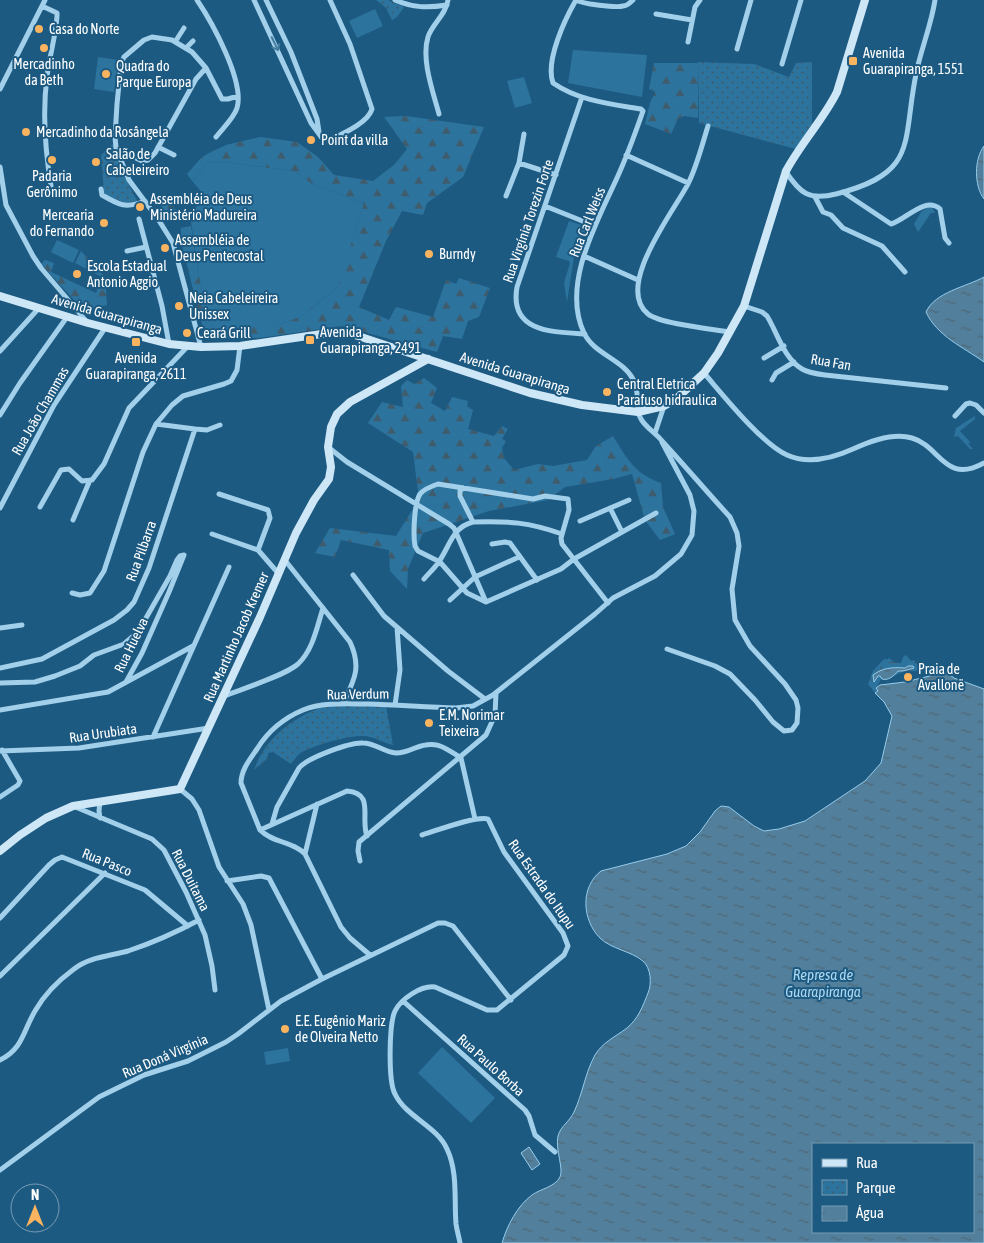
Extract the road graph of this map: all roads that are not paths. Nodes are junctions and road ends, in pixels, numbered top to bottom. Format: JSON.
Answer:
{"nodes":[{"id":1,"x":45,"y":0,"type":"edge"},
{"id":2,"x":196,"y":0,"type":"edge"},
{"id":3,"x":254,"y":0,"type":"edge"},
{"id":4,"x":266,"y":0,"type":"edge"},
{"id":5,"x":330,"y":0,"type":"edge"},
{"id":6,"x":395,"y":0,"type":"edge"},
{"id":7,"x":576,"y":0,"type":"edge"},
{"id":8,"x":633,"y":0,"type":"edge"},
{"id":9,"x":700,"y":0,"type":"edge"},
{"id":10,"x":750,"y":0,"type":"edge"},
{"id":11,"x":801,"y":0,"type":"edge"},
{"id":12,"x":865,"y":0,"type":"edge"},
{"id":13,"x":935,"y":0,"type":"edge"},
{"id":14,"x":448,"y":2,"type":"edge"},
{"id":15,"x":42,"y":6,"type":"junction"},
{"id":16,"x":656,"y":14,"type":"dead end"},
{"id":17,"x":692,"y":20,"type":"junction"},
{"id":18,"x":184,"y":28,"type":"dead end"},
{"id":19,"x":193,"y":41,"type":"dead end"},
{"id":20,"x":175,"y":42,"type":"junction"},
{"id":21,"x":688,"y":42,"type":"dead end"},
{"id":22,"x":186,"y":48,"type":"junction"},
{"id":23,"x":737,"y":49,"type":"dead end"},
{"id":24,"x":782,"y":64,"type":"dead end"},
{"id":25,"x":206,"y":68,"type":"junction"},
{"id":26,"x":0,"y":89,"type":"edge"},
{"id":27,"x":238,"y":96,"type":"junction"},
{"id":28,"x":582,"y":97,"type":"junction"},
{"id":29,"x":439,"y":114,"type":"dead end"},
{"id":30,"x":708,"y":126,"type":"dead end"},
{"id":31,"x":319,"y":132,"type":"junction"},
{"id":32,"x":524,"y":134,"type":"dead end"},
{"id":33,"x":216,"y":137,"type":"dead end"},
{"id":34,"x":158,"y":147,"type":"junction"},
{"id":35,"x":116,"y":148,"type":"junction"},
{"id":36,"x":174,"y":155,"type":"dead end"},
{"id":37,"x":626,"y":155,"type":"junction"},
{"id":38,"x":519,"y":163,"type":"junction"},
{"id":39,"x":0,"y":167,"type":"edge"},
{"id":40,"x":786,"y":172,"type":"junction"},
{"id":41,"x":556,"y":175,"type":"junction"},
{"id":42,"x":688,"y":183,"type":"junction"},
{"id":43,"x":51,"y":186,"type":"dead end"},
{"id":44,"x":101,"y":189,"type":"dead end"},
{"id":45,"x":843,"y":192,"type":"junction"},
{"id":46,"x":506,"y":196,"type":"dead end"},
{"id":47,"x":815,"y":197,"type":"junction"},
{"id":48,"x":145,"y":201,"type":"junction"},
{"id":49,"x":545,"y":206,"type":"junction"},
{"id":50,"x":139,"y":219,"type":"dead end"},
{"id":51,"x":596,"y":226,"type":"junction"},
{"id":52,"x":949,"y":243,"type":"dead end"},
{"id":53,"x":146,"y":247,"type":"junction"},
{"id":54,"x":127,"y":251,"type":"dead end"},
{"id":55,"x":584,"y":256,"type":"junction"},
{"id":56,"x":906,"y":272,"type":"dead end"},
{"id":57,"x":638,"y":280,"type":"junction"},
{"id":58,"x":0,"y":290,"type":"edge"},
{"id":59,"x":0,"y":296,"type":"edge"},
{"id":60,"x":744,"y":306,"type":"junction"},
{"id":61,"x":39,"y":308,"type":"junction"},
{"id":62,"x":67,"y":317,"type":"junction"},
{"id":63,"x":88,"y":323,"type":"junction"},
{"id":64,"x":105,"y":328,"type":"junction"},
{"id":65,"x":731,"y":332,"type":"junction"},
{"id":66,"x":585,"y":334,"type":"junction"},
{"id":67,"x":169,"y":344,"type":"junction"},
{"id":68,"x":188,"y":346,"type":"junction"},
{"id":69,"x":240,"y":346,"type":"junction"},
{"id":70,"x":784,"y":346,"type":"junction"},
{"id":71,"x":201,"y":347,"type":"junction"},
{"id":72,"x":0,"y":351,"type":"edge"},
{"id":73,"x":764,"y":358,"type":"dead end"},
{"id":74,"x":428,"y":359,"type":"junction"},
{"id":75,"x":794,"y":362,"type":"junction"},
{"id":76,"x":704,"y":373,"type":"junction"},
{"id":77,"x":772,"y":380,"type":"dead end"},
{"id":78,"x":946,"y":388,"type":"dead end"},
{"id":79,"x":664,"y":406,"type":"junction"},
{"id":80,"x":638,"y":412,"type":"junction"},
{"id":81,"x":984,"y":413,"type":"edge"},
{"id":82,"x":0,"y":416,"type":"edge"},
{"id":83,"x":955,"y":416,"type":"dead end"},
{"id":84,"x":156,"y":424,"type":"junction"},
{"id":85,"x":220,"y":425,"type":"dead end"},
{"id":86,"x":194,"y":429,"type":"junction"},
{"id":87,"x":655,"y":433,"type":"junction"},
{"id":88,"x":661,"y":439,"type":"junction"},
{"id":89,"x":328,"y":447,"type":"junction"},
{"id":90,"x":984,"y":463,"type":"edge"},
{"id":91,"x":90,"y":480,"type":"junction"},
{"id":92,"x":463,"y":488,"type":"junction"},
{"id":93,"x":219,"y":494,"type":"dead end"},
{"id":94,"x":629,"y":500,"type":"dead end"},
{"id":95,"x":416,"y":504,"type":"junction"},
{"id":96,"x":40,"y":507,"type":"dead end"},
{"id":97,"x":0,"y":508,"type":"edge"},
{"id":98,"x":610,"y":508,"type":"junction"},
{"id":99,"x":656,"y":513,"type":"dead end"},
{"id":100,"x":73,"y":520,"type":"dead end"},
{"id":101,"x":580,"y":521,"type":"dead end"},
{"id":102,"x":474,"y":522,"type":"junction"},
{"id":103,"x":455,"y":532,"type":"junction"},
{"id":104,"x":622,"y":532,"type":"junction"},
{"id":105,"x":212,"y":534,"type":"dead end"},
{"id":106,"x":562,"y":534,"type":"junction"},
{"id":107,"x":492,"y":544,"type":"dead end"},
{"id":108,"x":258,"y":550,"type":"junction"},
{"id":109,"x":519,"y":556,"type":"junction"},
{"id":110,"x":284,"y":559,"type":"junction"},
{"id":111,"x":574,"y":559,"type":"junction"},
{"id":112,"x":440,"y":562,"type":"junction"},
{"id":113,"x":229,"y":567,"type":"dead end"},
{"id":114,"x":278,"y":574,"type":"junction"},
{"id":115,"x":353,"y":575,"type":"dead end"},
{"id":116,"x":475,"y":577,"type":"junction"},
{"id":117,"x":424,"y":579,"type":"dead end"},
{"id":118,"x":537,"y":580,"type":"junction"},
{"id":119,"x":463,"y":588,"type":"junction"},
{"id":120,"x":72,"y":593,"type":"dead end"},
{"id":121,"x":450,"y":600,"type":"dead end"},
{"id":122,"x":486,"y":602,"type":"junction"},
{"id":123,"x":608,"y":603,"type":"junction"},
{"id":124,"x":323,"y":608,"type":"junction"},
{"id":125,"x":22,"y":625,"type":"dead end"},
{"id":126,"x":397,"y":627,"type":"junction"},
{"id":127,"x":0,"y":628,"type":"edge"},
{"id":128,"x":193,"y":646,"type":"junction"},
{"id":129,"x":667,"y":649,"type":"dead end"},
{"id":130,"x":0,"y":668,"type":"edge"},
{"id":131,"x":0,"y":683,"type":"edge"},
{"id":132,"x":125,"y":684,"type":"junction"},
{"id":133,"x":496,"y":693,"type":"junction"},
{"id":134,"x":224,"y":696,"type":"junction"},
{"id":135,"x":485,"y":699,"type":"junction"},
{"id":136,"x":343,"y":704,"type":"junction"},
{"id":137,"x":395,"y":705,"type":"junction"},
{"id":138,"x":0,"y":710,"type":"edge"},
{"id":139,"x":209,"y":728,"type":"junction"},
{"id":140,"x":152,"y":737,"type":"junction"},
{"id":141,"x":1,"y":750,"type":"edge"},
{"id":142,"x":460,"y":758,"type":"junction"},
{"id":143,"x":180,"y":789,"type":"junction"},
{"id":144,"x":0,"y":797,"type":"edge"},
{"id":145,"x":100,"y":801,"type":"junction"},
{"id":146,"x":317,"y":804,"type":"junction"},
{"id":147,"x":73,"y":806,"type":"junction"},
{"id":148,"x":100,"y":818,"type":"junction"},
{"id":149,"x":475,"y":819,"type":"junction"},
{"id":150,"x":272,"y":824,"type":"junction"},
{"id":151,"x":260,"y":830,"type":"junction"},
{"id":152,"x":422,"y":835,"type":"dead end"},
{"id":153,"x":366,"y":836,"type":"junction"},
{"id":154,"x":0,"y":851,"type":"edge"},
{"id":155,"x":305,"y":854,"type":"junction"},
{"id":156,"x":360,"y":861,"type":"dead end"},
{"id":157,"x":105,"y":873,"type":"junction"},
{"id":158,"x":227,"y":881,"type":"junction"},
{"id":159,"x":0,"y":918,"type":"edge"},
{"id":160,"x":198,"y":920,"type":"junction"},
{"id":161,"x":188,"y":926,"type":"junction"},
{"id":162,"x":370,"y":955,"type":"junction"},
{"id":163,"x":0,"y":976,"type":"edge"},
{"id":164,"x":322,"y":979,"type":"junction"},
{"id":165,"x":215,"y":990,"type":"dead end"},
{"id":166,"x":511,"y":1000,"type":"junction"},
{"id":167,"x":403,"y":1001,"type":"junction"},
{"id":168,"x":268,"y":1010,"type":"junction"},
{"id":169,"x":0,"y":1060,"type":"edge"},
{"id":170,"x":555,"y":1152,"type":"dead end"},
{"id":171,"x":0,"y":1170,"type":"edge"},
{"id":172,"x":460,"y":1243,"type":"edge"}],
"edges":[{"from":1,"to":15,"type":"street"},
{"from":2,"to":27,"type":"street"},
{"from":3,"to":31,"type":"street","one_way":true},
{"from":4,"to":31,"type":"street"},
{"from":5,"to":31,"type":"street"},
{"from":6,"to":14,"type":"street"},
{"from":7,"to":8,"type":"street"},
{"from":7,"to":28,"type":"street"},
{"from":9,"to":17,"type":"street"},
{"from":10,"to":23,"type":"street"},
{"from":11,"to":24,"type":"street"},
{"from":12,"to":40,"type":"main road","name":"Avenida Guarapiranga"},
{"from":13,"to":45,"type":"street"},
{"from":14,"to":29,"type":"street"},
{"from":15,"to":26,"type":"street"},
{"from":15,"to":43,"type":"street"},
{"from":16,"to":17,"type":"street"},
{"from":17,"to":21,"type":"street"},
{"from":18,"to":20,"type":"street"},
{"from":19,"to":22,"type":"street"},
{"from":20,"to":22,"type":"street"},
{"from":20,"to":35,"type":"street"},
{"from":22,"to":25,"type":"street"},
{"from":25,"to":27,"type":"street"},
{"from":25,"to":34,"type":"street"},
{"from":27,"to":33,"type":"street"},
{"from":28,"to":37,"type":"street","name":"Rua Carl Weiss"},
{"from":28,"to":41,"type":"street","name":"Rua Virgínia Torezin Forte"},
{"from":30,"to":42,"type":"street"},
{"from":32,"to":38,"type":"street"},
{"from":34,"to":35,"type":"street"},
{"from":34,"to":36,"type":"street"},
{"from":35,"to":48,"type":"street"},
{"from":37,"to":42,"type":"street"},
{"from":37,"to":51,"type":"street","name":"Rua Carl Weiss"},
{"from":38,"to":41,"type":"street"},
{"from":38,"to":46,"type":"street"},
{"from":39,"to":63,"type":"street"},
{"from":40,"to":47,"type":"street"},
{"from":40,"to":60,"type":"main road","name":"Avenida Guarapiranga"},
{"from":41,"to":49,"type":"street","name":"Rua Virgínia Torezin Forte"},
{"from":42,"to":57,"type":"street"},
{"from":44,"to":48,"type":"street"},
{"from":45,"to":47,"type":"street"},
{"from":45,"to":52,"type":"street"},
{"from":47,"to":56,"type":"street"},
{"from":48,"to":71,"type":"street"},
{"from":49,"to":51,"type":"street"},
{"from":49,"to":66,"type":"street","name":"Rua Virgínia Torezin Forte"},
{"from":50,"to":53,"type":"street"},
{"from":51,"to":55,"type":"street","name":"Rua Carl Weiss"},
{"from":53,"to":54,"type":"street"},
{"from":53,"to":67,"type":"street"},
{"from":55,"to":57,"type":"street"},
{"from":55,"to":66,"type":"street","name":"Rua Carl Weiss"},
{"from":57,"to":65,"type":"street"},
{"from":58,"to":59,"type":"street"},
{"from":59,"to":61,"type":"main road","name":"Avenida Guarapiranga"},
{"from":60,"to":65,"type":"main road","name":"Avenida Guarapiranga"},
{"from":60,"to":70,"type":"street","name":"Rua Fan"},
{"from":61,"to":62,"type":"main road","name":"Avenida Guarapiranga"},
{"from":61,"to":72,"type":"street"},
{"from":62,"to":63,"type":"main road","name":"Avenida Guarapiranga"},
{"from":62,"to":82,"type":"street"},
{"from":63,"to":64,"type":"main road","name":"Avenida Guarapiranga"},
{"from":64,"to":67,"type":"main road","name":"Avenida Guarapiranga"},
{"from":64,"to":97,"type":"street","name":"Rua João Chammas"},
{"from":65,"to":76,"type":"main road","name":"Avenida Guarapiranga"},
{"from":66,"to":80,"type":"street","name":"Rua Carl Weiss"},
{"from":67,"to":68,"type":"main road","name":"Avenida Guarapiranga"},
{"from":68,"to":71,"type":"main road","name":"Avenida Guarapiranga"},
{"from":68,"to":91,"type":"street"},
{"from":69,"to":71,"type":"main road","name":"Avenida Guarapiranga"},
{"from":69,"to":74,"type":"main road","name":"Avenida Guarapiranga"},
{"from":69,"to":84,"type":"street"},
{"from":70,"to":73,"type":"street"},
{"from":70,"to":75,"type":"street","name":"Rua Fan"},
{"from":74,"to":80,"type":"main road","name":"Avenida Guarapiranga"},
{"from":74,"to":89,"type":"main road","name":"Rua Martinho Jacob Kremer"},
{"from":75,"to":77,"type":"street"},
{"from":75,"to":78,"type":"street","name":"Rua Fan"},
{"from":76,"to":79,"type":"main road","name":"Avenida Guarapiranga"},
{"from":76,"to":90,"type":"street"},
{"from":79,"to":80,"type":"main road","name":"Avenida Guarapiranga"},
{"from":79,"to":87,"type":"street"},
{"from":80,"to":87,"type":"street"},
{"from":81,"to":83,"type":"street"},
{"from":84,"to":86,"type":"street"},
{"from":84,"to":120,"type":"street"},
{"from":85,"to":86,"type":"street"},
{"from":86,"to":130,"type":"street","name":"Rua Pilbarra"},
{"from":87,"to":88,"type":"street"},
{"from":88,"to":123,"type":"street","name":"Rua Verdum"},
{"from":88,"to":129,"type":"street"},
{"from":89,"to":95,"type":"street"},
{"from":89,"to":110,"type":"main road","name":"Rua Martinho Jacob Kremer"},
{"from":91,"to":96,"type":"street"},
{"from":91,"to":100,"type":"street"},
{"from":92,"to":95,"type":"street"},
{"from":92,"to":102,"type":"street"},
{"from":92,"to":106,"type":"street"},
{"from":93,"to":108,"type":"street"},
{"from":94,"to":98,"type":"street"},
{"from":95,"to":103,"type":"street"},
{"from":95,"to":112,"type":"street"},
{"from":98,"to":101,"type":"street"},
{"from":98,"to":104,"type":"street"},
{"from":99,"to":104,"type":"street"},
{"from":102,"to":103,"type":"street"},
{"from":102,"to":106,"type":"street"},
{"from":103,"to":112,"type":"street"},
{"from":103,"to":116,"type":"street"},
{"from":104,"to":111,"type":"street"},
{"from":105,"to":108,"type":"street"},
{"from":106,"to":111,"type":"street"},
{"from":107,"to":109,"type":"street"},
{"from":108,"to":114,"type":"street"},
{"from":109,"to":116,"type":"street"},
{"from":109,"to":118,"type":"street"},
{"from":110,"to":114,"type":"main road","name":"Rua Martinho Jacob Kremer"},
{"from":110,"to":124,"type":"street"},
{"from":111,"to":118,"type":"street"},
{"from":111,"to":123,"type":"street"},
{"from":112,"to":117,"type":"street"},
{"from":112,"to":119,"type":"street"},
{"from":113,"to":128,"type":"street"},
{"from":114,"to":134,"type":"main road","name":"Rua Martinho Jacob Kremer"},
{"from":115,"to":126,"type":"street"},
{"from":116,"to":119,"type":"street"},
{"from":116,"to":122,"type":"street"},
{"from":118,"to":122,"type":"street"},
{"from":119,"to":121,"type":"street"},
{"from":119,"to":122,"type":"street"},
{"from":123,"to":133,"type":"street","name":"Rua Verdum"},
{"from":124,"to":134,"type":"street"},
{"from":124,"to":136,"type":"street"},
{"from":125,"to":127,"type":"street"},
{"from":126,"to":135,"type":"street"},
{"from":126,"to":137,"type":"street"},
{"from":128,"to":132,"type":"street"},
{"from":128,"to":140,"type":"street"},
{"from":131,"to":132,"type":"street","name":"Rua Huelva"},
{"from":132,"to":138,"type":"street","name":"Rua Huelva"},
{"from":133,"to":135,"type":"street","name":"Rua Verdum"},
{"from":133,"to":142,"type":"street"},
{"from":134,"to":139,"type":"main road","name":"Rua Martinho Jacob Kremer"},
{"from":135,"to":137,"type":"street","name":"Rua Verdum"},
{"from":136,"to":137,"type":"street","name":"Rua Verdum"},
{"from":136,"to":151,"type":"street","name":"Rua Verdum"},
{"from":139,"to":140,"type":"street","name":"Rua Urubiata"},
{"from":139,"to":143,"type":"main road","name":"Rua Martinho Jacob Kremer"},
{"from":140,"to":141,"type":"street","name":"Rua Urubiata"},
{"from":141,"to":144,"type":"street"},
{"from":142,"to":149,"type":"street"},
{"from":142,"to":150,"type":"street"},
{"from":142,"to":153,"type":"street"},
{"from":143,"to":145,"type":"main road"},
{"from":143,"to":158,"type":"street"},
{"from":145,"to":147,"type":"main road"},
{"from":145,"to":148,"type":"street"},
{"from":146,"to":150,"type":"street"},
{"from":146,"to":153,"type":"street"},
{"from":146,"to":155,"type":"street"},
{"from":147,"to":148,"type":"street","name":"Rua Duitama"},
{"from":147,"to":154,"type":"main road"},
{"from":148,"to":160,"type":"street","name":"Rua Duitama"},
{"from":149,"to":152,"type":"street"},
{"from":149,"to":166,"type":"street","name":"Rua Estrada do Itupu"},
{"from":150,"to":151,"type":"street"},
{"from":151,"to":155,"type":"street"},
{"from":153,"to":156,"type":"street"},
{"from":155,"to":162,"type":"street"},
{"from":157,"to":159,"type":"street","name":"Rua Pasco"},
{"from":157,"to":161,"type":"street","name":"Rua Pasco"},
{"from":157,"to":163,"type":"street"},
{"from":158,"to":164,"type":"street"},
{"from":158,"to":168,"type":"street"},
{"from":160,"to":161,"type":"street"},
{"from":160,"to":165,"type":"street","name":"Rua Duitama"},
{"from":161,"to":169,"type":"street"},
{"from":162,"to":164,"type":"street","name":"Rua Doná Virgínia"},
{"from":162,"to":166,"type":"street","name":"Rua Doná Virgínia"},
{"from":164,"to":168,"type":"street","name":"Rua Doná Virgínia"},
{"from":166,"to":167,"type":"street","name":"Rua Estrada do Itupu"},
{"from":167,"to":170,"type":"street","name":"Rua Paulo Borba"},
{"from":167,"to":172,"type":"street"},
{"from":168,"to":171,"type":"street","name":"Rua Doná Virgínia"}]}
